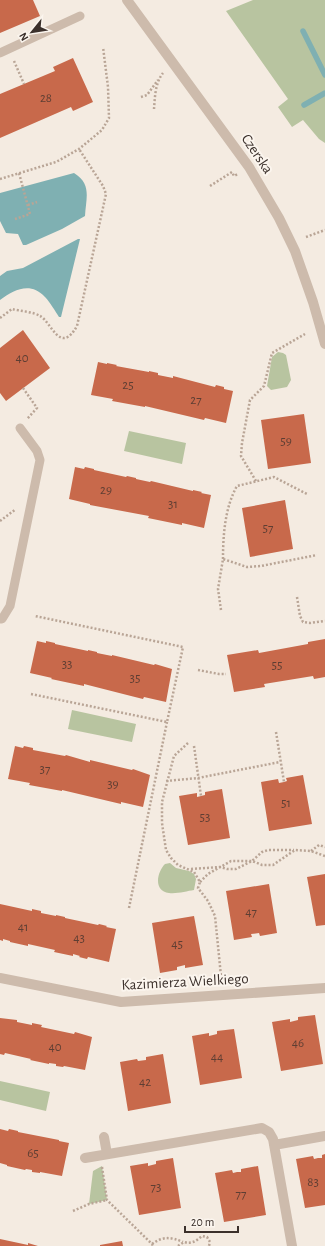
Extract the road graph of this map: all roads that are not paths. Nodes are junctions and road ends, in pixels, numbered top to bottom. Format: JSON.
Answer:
{"nodes":[{"id":1,"x":127,"y":0,"type":"edge"},
{"id":2,"x":80,"y":16,"type":"dead end"},
{"id":3,"x":0,"y":53,"type":"edge"},
{"id":4,"x":325,"y":344,"type":"edge"},
{"id":5,"x":20,"y":428,"type":"road end"},
{"id":6,"x":0,"y":619,"type":"edge"},
{"id":7,"x":0,"y":978,"type":"edge"},
{"id":8,"x":325,"y":988,"type":"edge"},
{"id":9,"x":325,"y":1136,"type":"edge"},
{"id":10,"x":104,"y":1137,"type":"dead end"},
{"id":11,"x":274,"y":1145,"type":"junction"},
{"id":12,"x":103,"y":1155,"type":"junction"},
{"id":13,"x":85,"y":1158,"type":"dead end"},
{"id":14,"x":292,"y":1246,"type":"edge"}],
"edges":[{"from":1,"to":4,"type":"street","name":"Czerska"},
{"from":2,"to":3,"type":"lane"},
{"from":5,"to":6,"type":"lane"},
{"from":7,"to":8,"type":"street","name":"Kazimierza Wielkiego"},
{"from":9,"to":11,"type":"street"},
{"from":10,"to":12,"type":"street"},
{"from":11,"to":12,"type":"street"},
{"from":11,"to":14,"type":"street"},
{"from":12,"to":13,"type":"street"}]}
